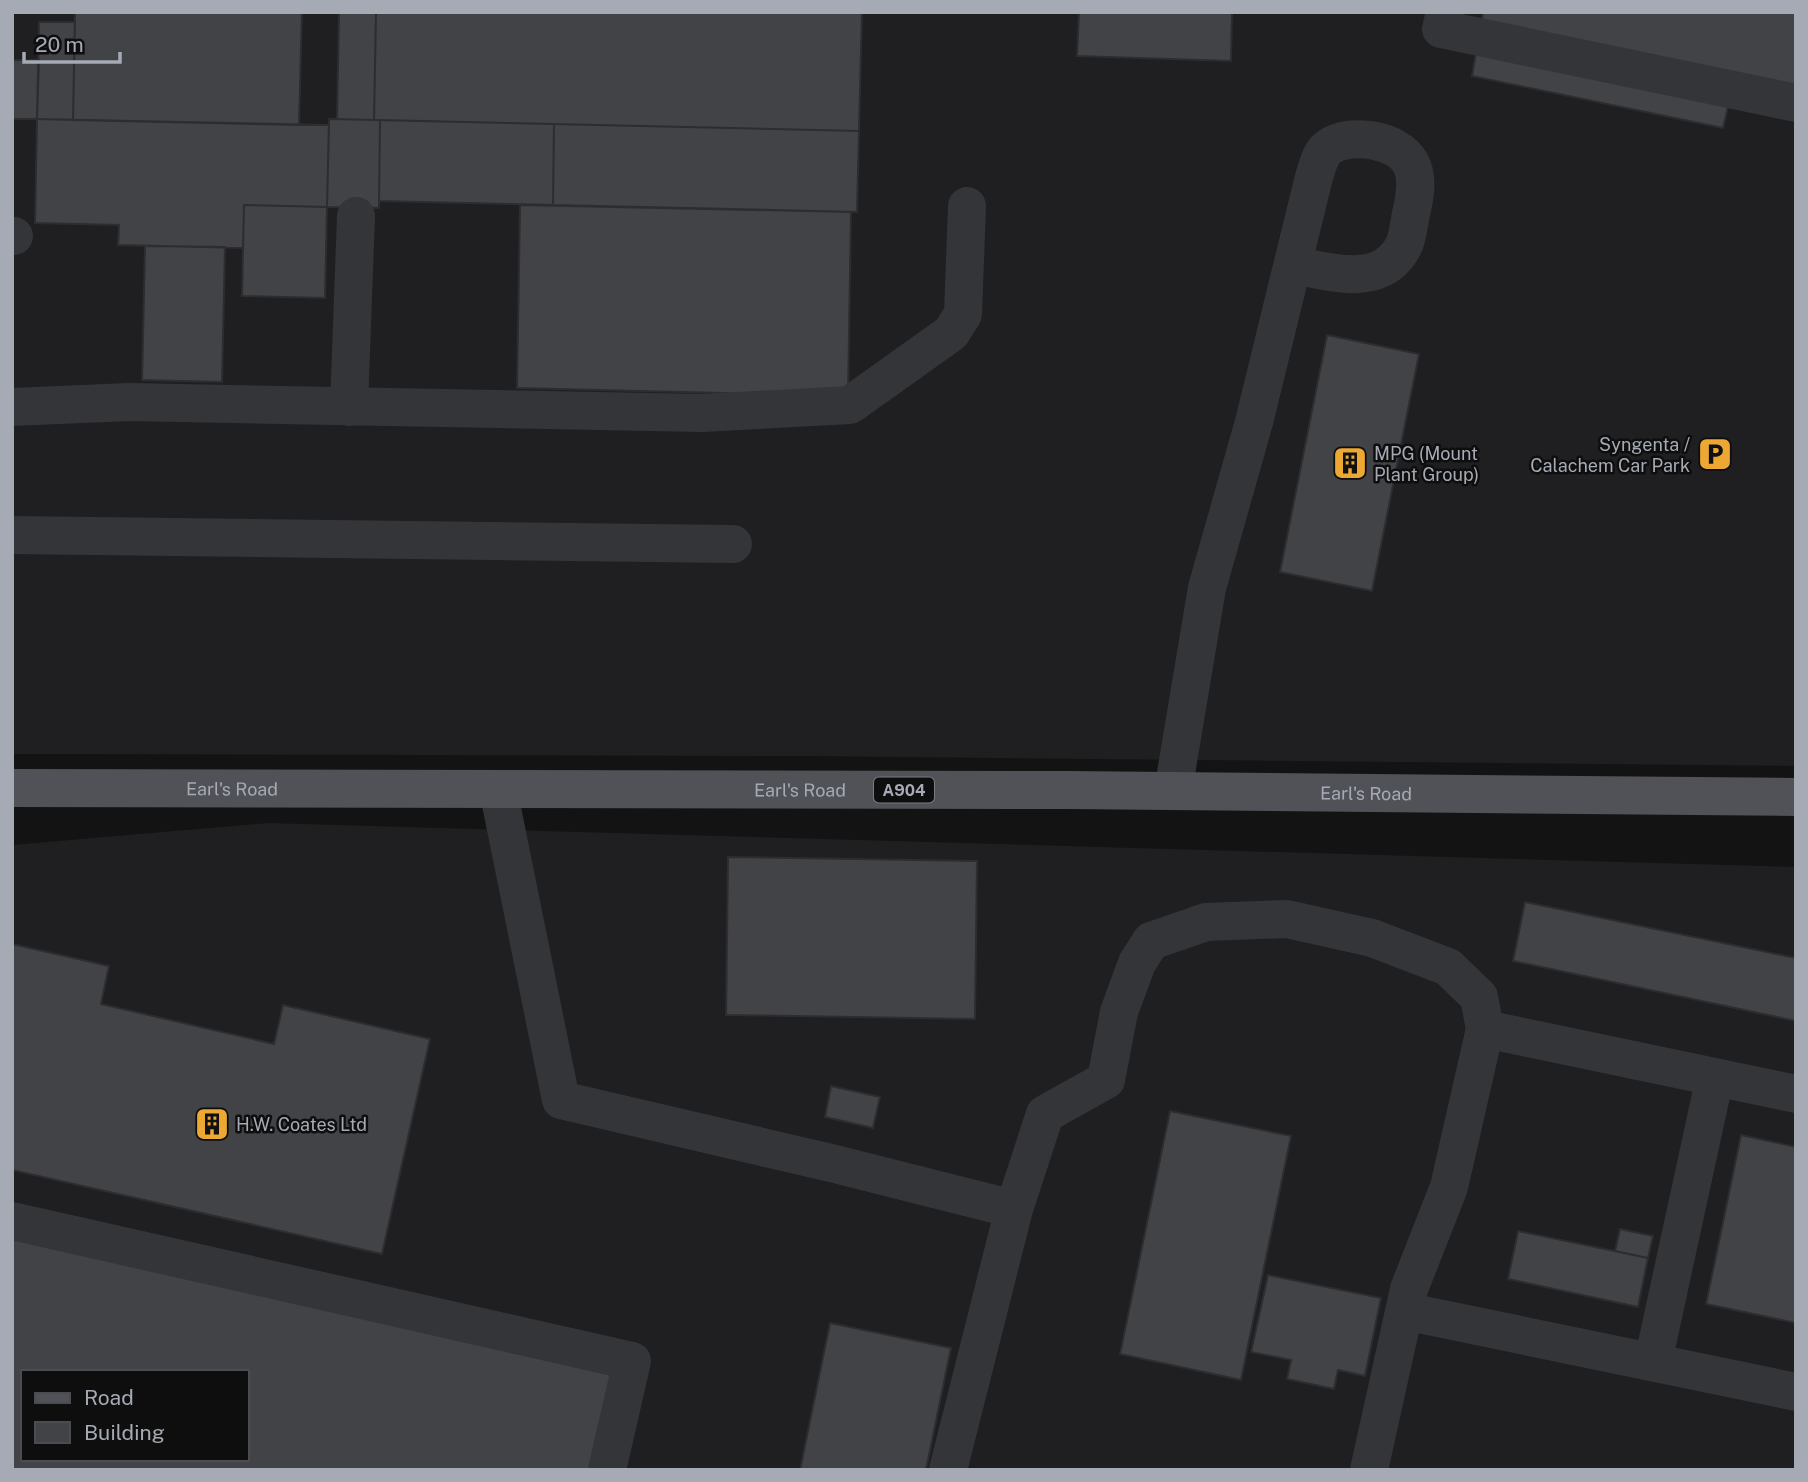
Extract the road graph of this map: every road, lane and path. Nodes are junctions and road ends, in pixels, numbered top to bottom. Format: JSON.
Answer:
{"nodes":[{"id":1,"x":1445,"y":12,"type":"edge"},
{"id":2,"x":1796,"y":103,"type":"edge"},
{"id":3,"x":967,"y":206,"type":"dead end"},
{"id":4,"x":356,"y":216,"type":"dead end"},
{"id":5,"x":1293,"y":265,"type":"dead end"},
{"id":6,"x":12,"y":407,"type":"edge"},
{"id":7,"x":349,"y":407,"type":"junction"},
{"id":8,"x":12,"y":535,"type":"edge"},
{"id":9,"x":733,"y":544,"type":"dead end"},
{"id":10,"x":12,"y":788,"type":"edge"},
{"id":11,"x":498,"y":789,"type":"junction"},
{"id":12,"x":1173,"y":791,"type":"junction"},
{"id":13,"x":1796,"y":797,"type":"edge"},
{"id":14,"x":1485,"y":1029,"type":"junction"},
{"id":15,"x":1715,"y":1077,"type":"junction"},
{"id":16,"x":1796,"y":1094,"type":"edge"},
{"id":17,"x":1014,"y":1209,"type":"junction"},
{"id":18,"x":12,"y":1221,"type":"edge"},
{"id":19,"x":1404,"y":1311,"type":"junction"},
{"id":20,"x":1653,"y":1362,"type":"junction"},
{"id":21,"x":1796,"y":1392,"type":"edge"},
{"id":22,"x":607,"y":1470,"type":"edge"},
{"id":23,"x":948,"y":1470,"type":"edge"},
{"id":24,"x":1368,"y":1470,"type":"edge"}],
"edges":[{"from":1,"to":2,"type":"lane"},
{"from":3,"to":7,"type":"lane"},
{"from":4,"to":7,"type":"lane"},
{"from":5,"to":12,"type":"lane"},
{"from":6,"to":7,"type":"lane"},
{"from":8,"to":9,"type":"lane"},
{"from":10,"to":11,"type":"main road","name":"Earl's Road","number":"A904"},
{"from":11,"to":12,"type":"main road","name":"Earl's Road","number":"A904"},
{"from":11,"to":17,"type":"lane"},
{"from":12,"to":13,"type":"main road","name":"Earl's Road","number":"A904"},
{"from":14,"to":15,"type":"lane"},
{"from":14,"to":17,"type":"lane"},
{"from":14,"to":19,"type":"lane"},
{"from":15,"to":16,"type":"lane"},
{"from":15,"to":20,"type":"lane"},
{"from":17,"to":23,"type":"lane"},
{"from":18,"to":22,"type":"lane"},
{"from":19,"to":20,"type":"lane"},
{"from":19,"to":24,"type":"lane"},
{"from":20,"to":21,"type":"lane"}]}
